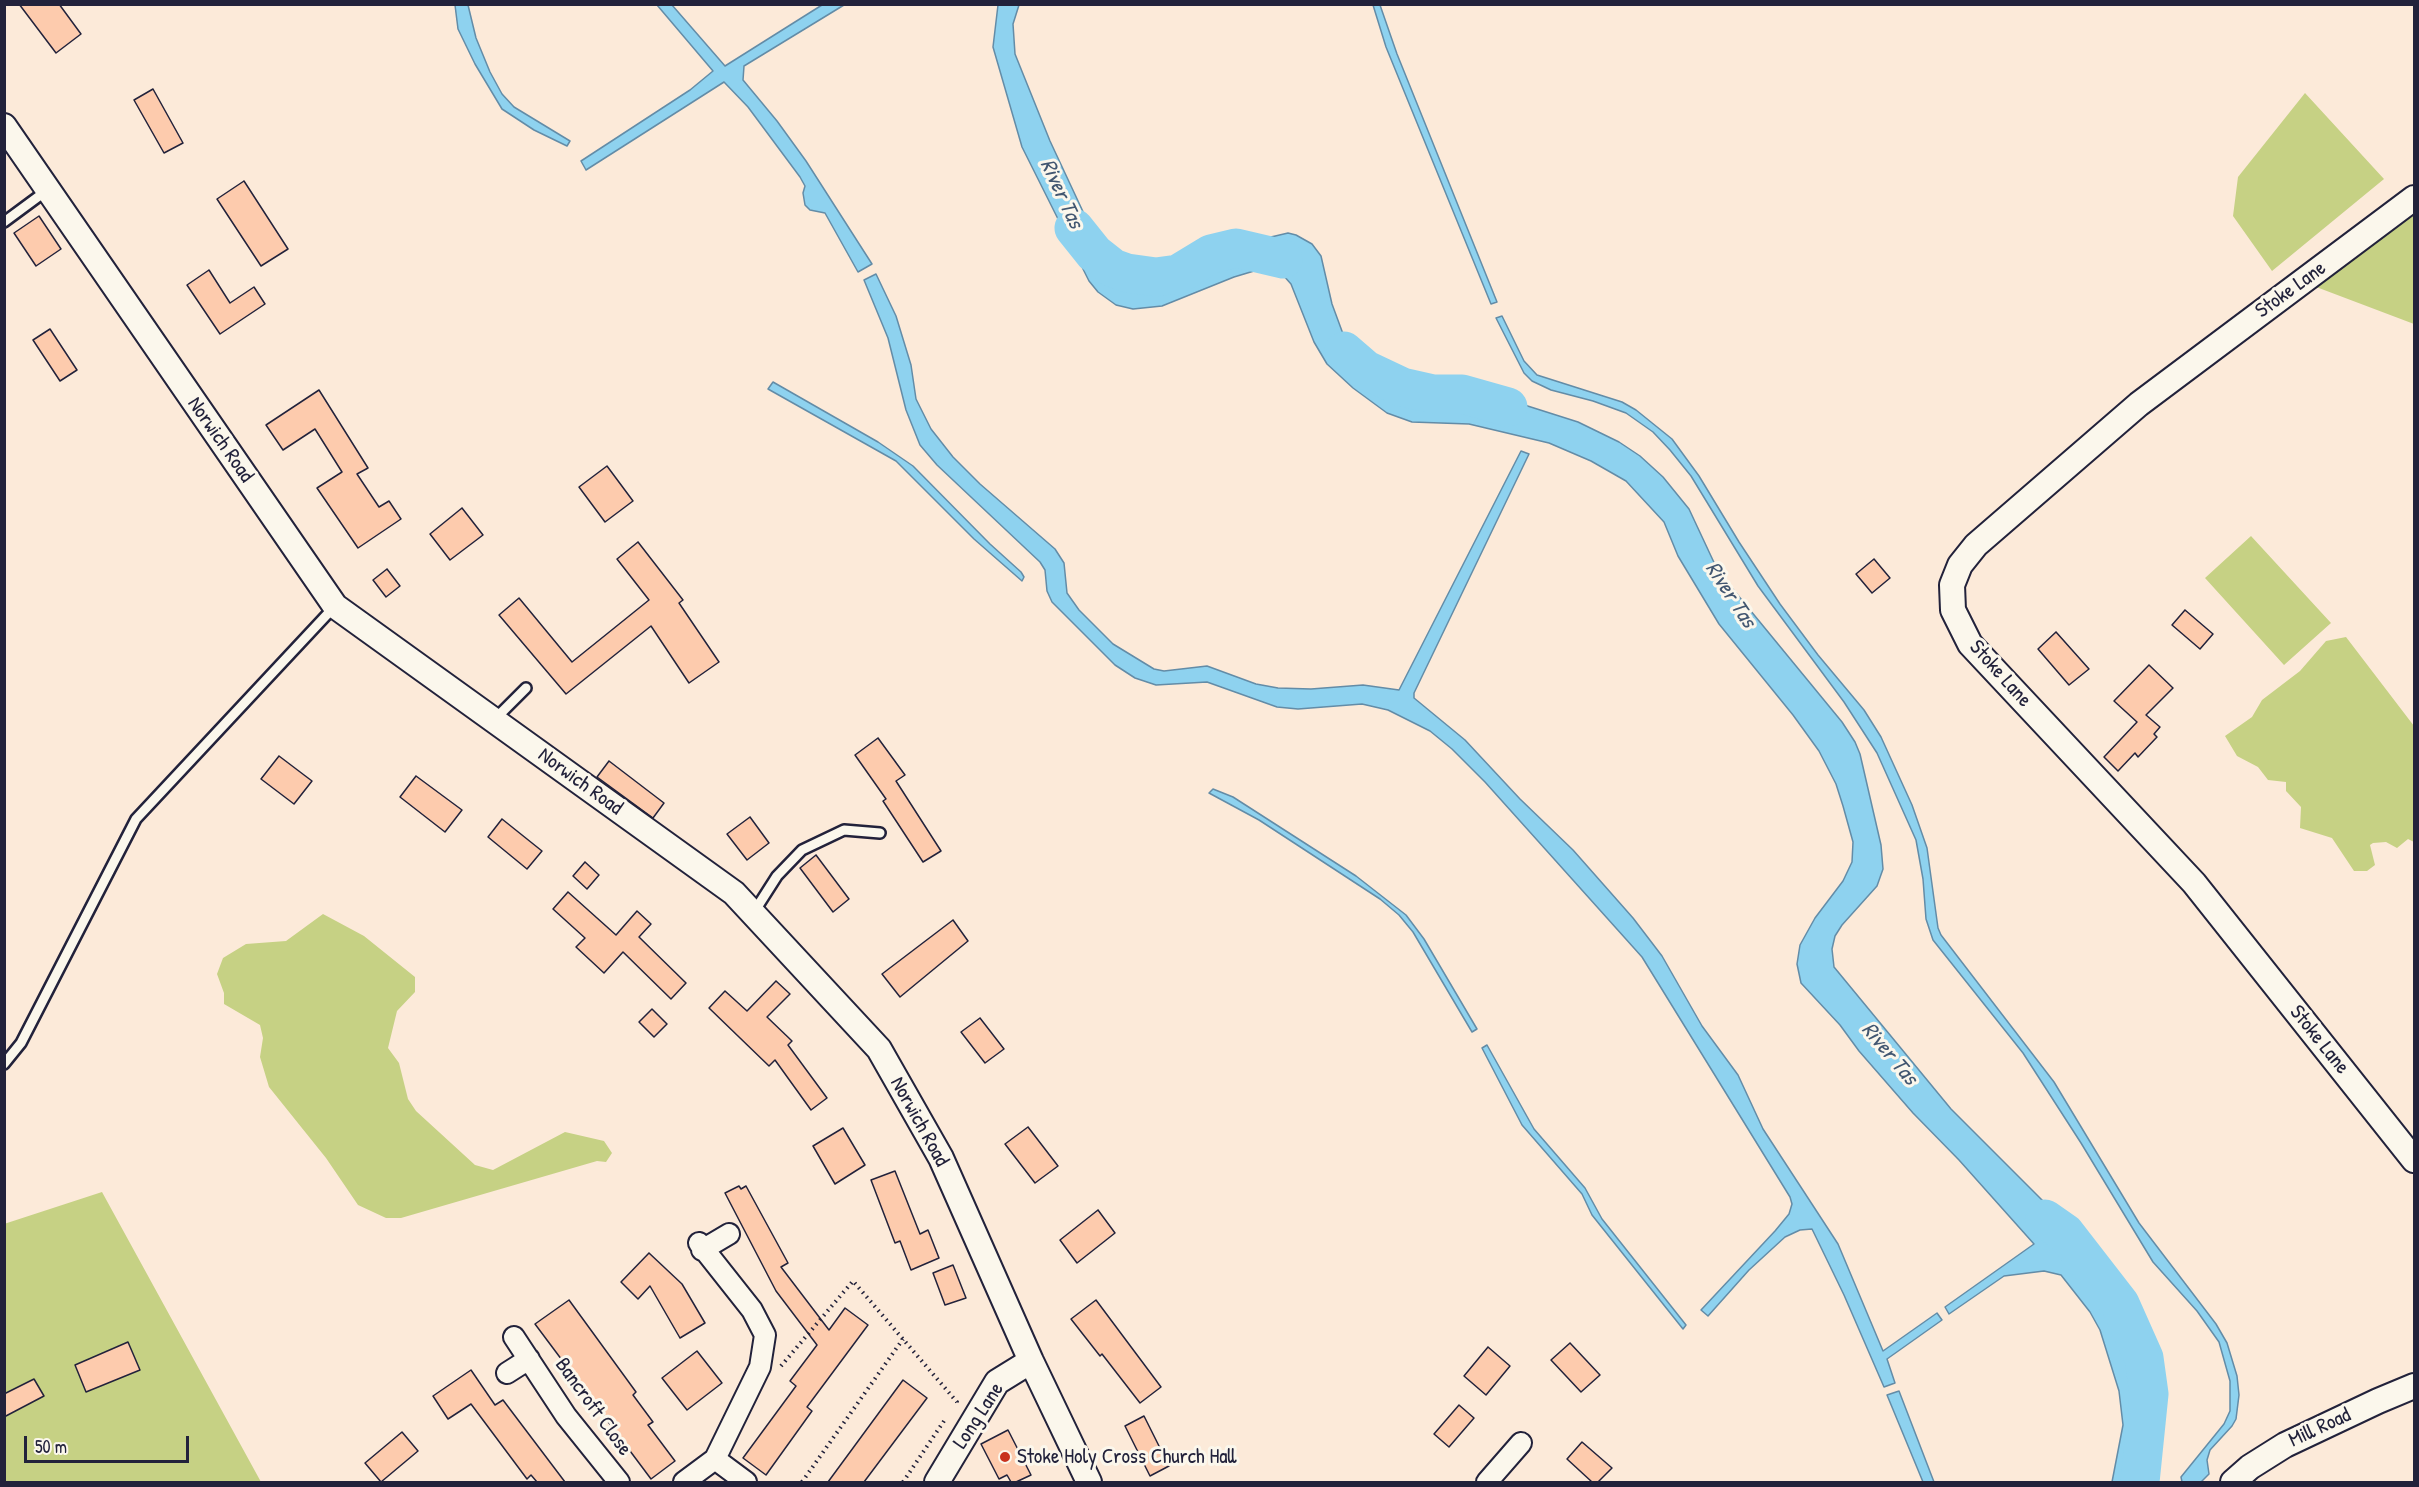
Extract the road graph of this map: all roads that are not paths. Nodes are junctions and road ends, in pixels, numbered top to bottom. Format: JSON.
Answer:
{"nodes":[{"id":1,"x":4,"y":126,"type":"edge"},
{"id":2,"x":48,"y":189,"type":"junction"},
{"id":3,"x":2415,"y":198,"type":"edge"},
{"id":4,"x":4,"y":222,"type":"edge"},
{"id":5,"x":335,"y":606,"type":"junction"},
{"id":6,"x":526,"y":688,"type":"dead end"},
{"id":7,"x":494,"y":720,"type":"junction"},
{"id":8,"x":880,"y":833,"type":"dead end"},
{"id":9,"x":753,"y":914,"type":"junction"},
{"id":10,"x":4,"y":1064,"type":"edge"},
{"id":11,"x":2415,"y":1160,"type":"edge"},
{"id":12,"x":729,"y":1234,"type":"dead end"},
{"id":13,"x":514,"y":1337,"type":"dead end"},
{"id":14,"x":529,"y":1359,"type":"junction"},
{"id":15,"x":1031,"y":1360,"type":"junction"},
{"id":16,"x":507,"y":1373,"type":"dead end"},
{"id":17,"x":2415,"y":1386,"type":"edge"},
{"id":18,"x":1521,"y":1443,"type":"dead end"},
{"id":19,"x":715,"y":1459,"type":"junction"},
{"id":20,"x":619,"y":1482,"type":"edge"},
{"id":21,"x":684,"y":1482,"type":"edge"},
{"id":22,"x":746,"y":1482,"type":"edge"},
{"id":23,"x":937,"y":1482,"type":"edge"},
{"id":24,"x":1089,"y":1482,"type":"edge"},
{"id":25,"x":1487,"y":1482,"type":"edge"},
{"id":26,"x":2233,"y":1482,"type":"edge"}],
"edges":[{"from":1,"to":2,"type":"street","name":"Norwich Road"},
{"from":2,"to":4,"type":"lane"},
{"from":2,"to":5,"type":"street","name":"Norwich Road"},
{"from":3,"to":11,"type":"street","name":"Stoke Lane"},
{"from":5,"to":7,"type":"street","name":"Norwich Road"},
{"from":5,"to":10,"type":"lane"},
{"from":6,"to":7,"type":"lane"},
{"from":7,"to":9,"type":"street","name":"Norwich Road"},
{"from":8,"to":9,"type":"lane"},
{"from":9,"to":15,"type":"street","name":"Norwich Road"},
{"from":12,"to":19,"type":"street"},
{"from":13,"to":14,"type":"street","name":"Bancroft Close"},
{"from":14,"to":16,"type":"street","name":"Bancroft Close"},
{"from":14,"to":20,"type":"street","name":"Bancroft Close"},
{"from":15,"to":23,"type":"street","name":"Long Lane"},
{"from":15,"to":24,"type":"street","name":"Norwich Road"},
{"from":17,"to":26,"type":"street","name":"Mill Road"},
{"from":18,"to":25,"type":"street"},
{"from":19,"to":21,"type":"street"},
{"from":19,"to":22,"type":"street"}]}
